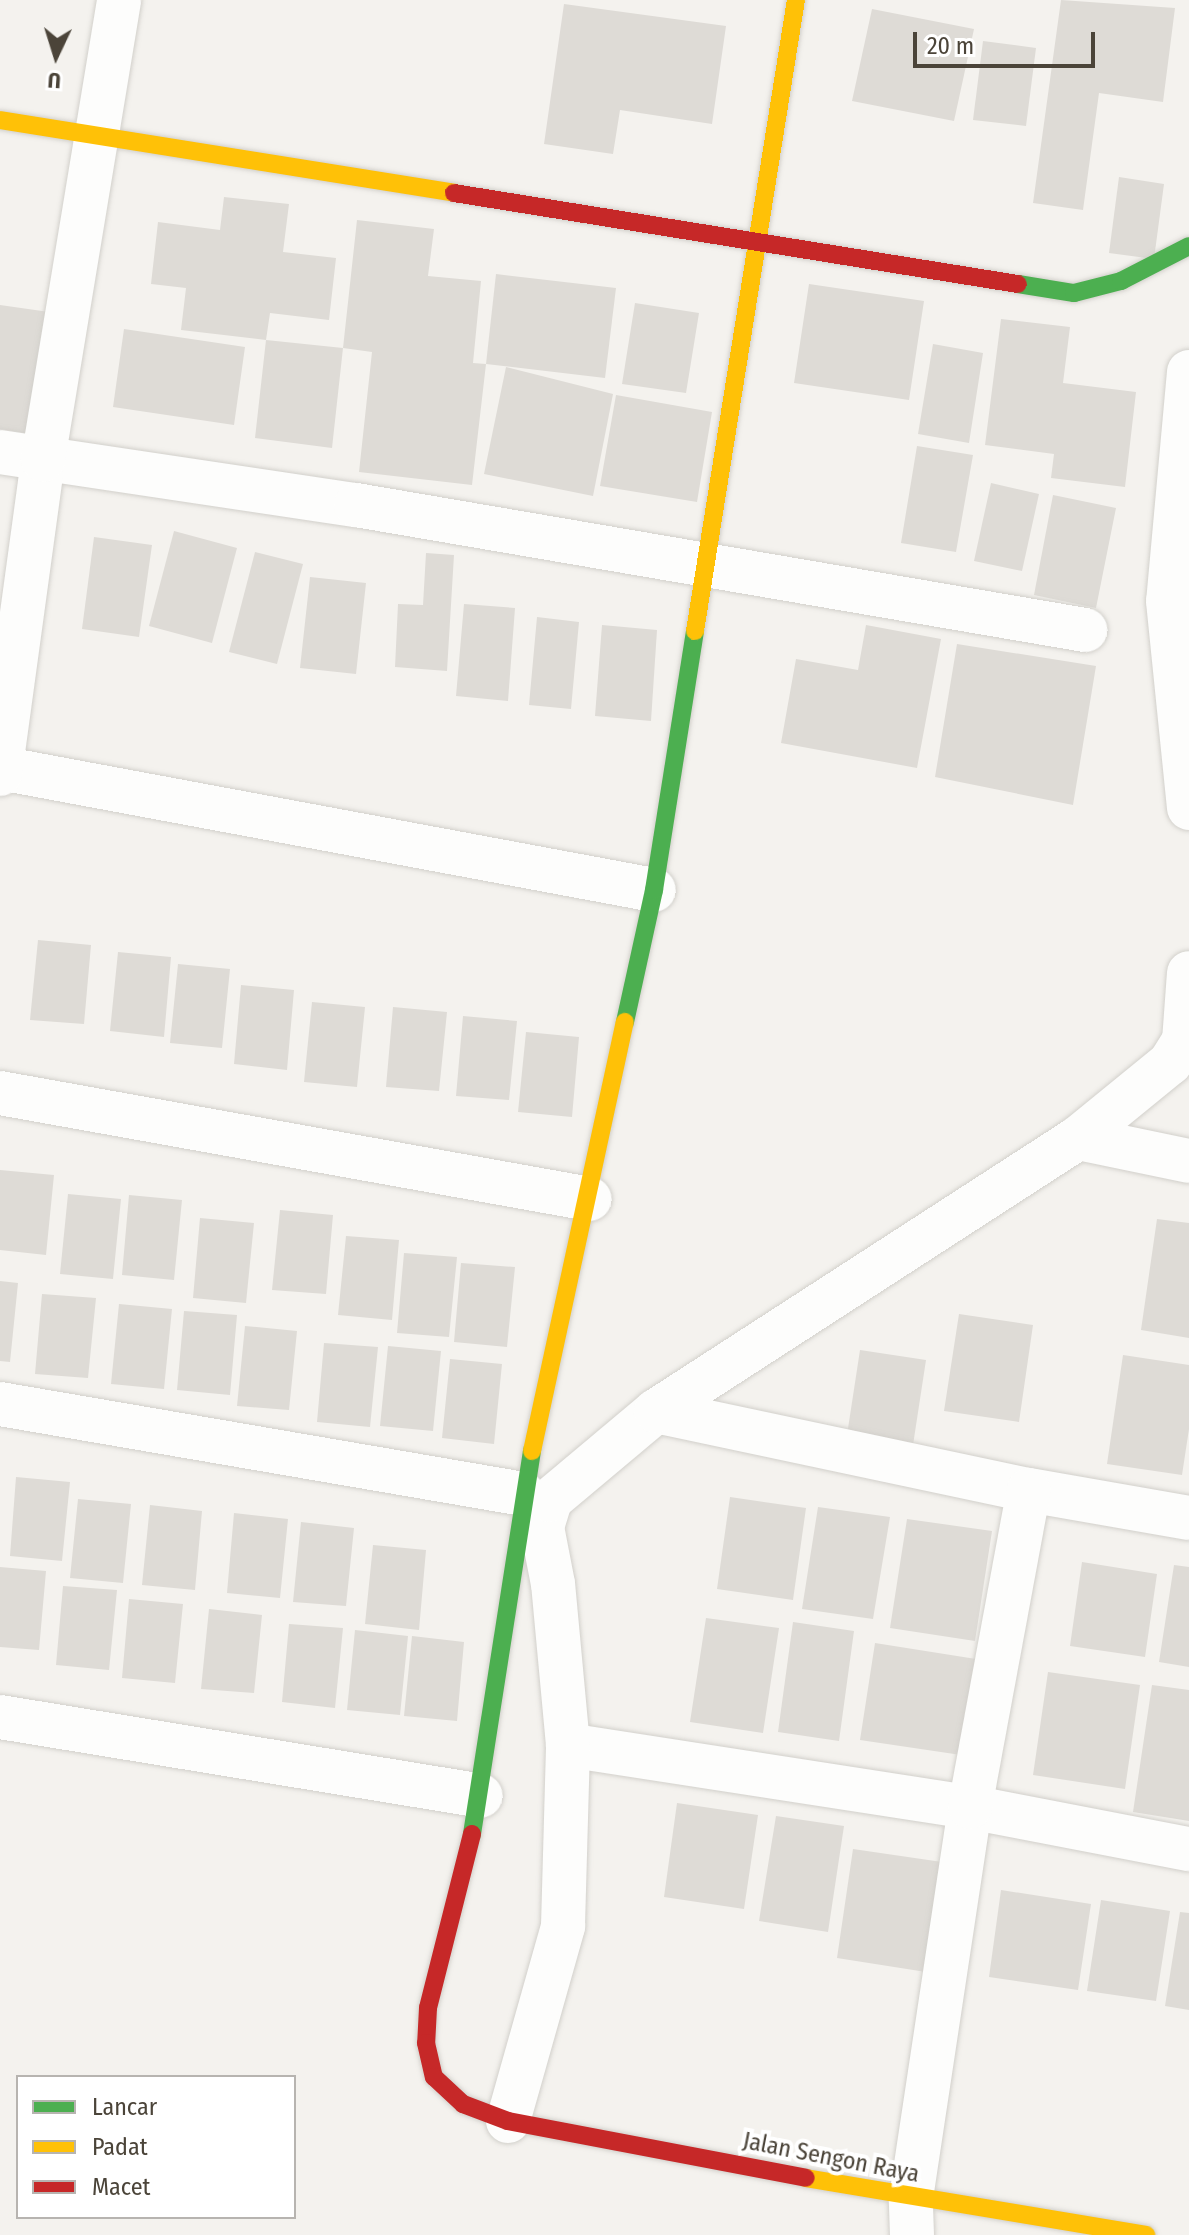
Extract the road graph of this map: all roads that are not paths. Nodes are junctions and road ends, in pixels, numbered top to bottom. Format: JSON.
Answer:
{"nodes":[{"id":1,"x":119,"y":0,"type":"edge"},
{"id":2,"x":796,"y":0,"type":"edge"},
{"id":3,"x":0,"y":120,"type":"edge"},
{"id":4,"x":99,"y":135,"type":"junction"},
{"id":5,"x":755,"y":245,"type":"junction"},
{"id":6,"x":1189,"y":246,"type":"edge"},
{"id":7,"x":1189,"y":372,"type":"edge"},
{"id":8,"x":0,"y":452,"type":"edge"},
{"id":9,"x":43,"y":460,"type":"junction"},
{"id":10,"x":1184,"y":487,"type":"edge"},
{"id":11,"x":709,"y":568,"type":"junction"},
{"id":12,"x":1085,"y":630,"type":"dead end"},
{"id":13,"x":0,"y":770,"type":"edge"},
{"id":14,"x":1189,"y":808,"type":"edge"},
{"id":15,"x":654,"y":890,"type":"junction"},
{"id":16,"x":1189,"y":973,"type":"edge"},
{"id":17,"x":0,"y":1093,"type":"edge"},
{"id":18,"x":1078,"y":1138,"type":"junction"},
{"id":19,"x":1189,"y":1161,"type":"edge"},
{"id":20,"x":590,"y":1199,"type":"junction"},
{"id":21,"x":0,"y":1404,"type":"edge"},
{"id":22,"x":656,"y":1411,"type":"junction"},
{"id":23,"x":1029,"y":1490,"type":"junction"},
{"id":24,"x":523,"y":1494,"type":"junction"},
{"id":25,"x":1189,"y":1518,"type":"edge"},
{"id":26,"x":0,"y":1717,"type":"edge"},
{"id":27,"x":568,"y":1745,"type":"junction"},
{"id":28,"x":481,"y":1796,"type":"junction"},
{"id":29,"x":970,"y":1807,"type":"junction"},
{"id":30,"x":1189,"y":1849,"type":"edge"},
{"id":31,"x":508,"y":2121,"type":"junction"},
{"id":32,"x":912,"y":2216,"type":"edge"},
{"id":33,"x":1146,"y":2235,"type":"edge"}],
"edges":[{"from":1,"to":4,"type":"street"},
{"from":2,"to":5,"type":"street","name":"Jalan Sengon Raya"},
{"from":3,"to":4,"type":"street"},
{"from":4,"to":5,"type":"street"},
{"from":4,"to":9,"type":"street"},
{"from":5,"to":6,"type":"street"},
{"from":5,"to":11,"type":"street","name":"Jalan Sengon Raya"},
{"from":7,"to":10,"type":"street"},
{"from":8,"to":9,"type":"street"},
{"from":9,"to":11,"type":"street"},
{"from":9,"to":13,"type":"street"},
{"from":10,"to":14,"type":"street"},
{"from":11,"to":12,"type":"street"},
{"from":11,"to":15,"type":"street","name":"Jalan Sengon Raya"},
{"from":13,"to":15,"type":"street"},
{"from":15,"to":20,"type":"street","name":"Jalan Sengon Raya"},
{"from":16,"to":18,"type":"street"},
{"from":17,"to":20,"type":"street"},
{"from":18,"to":19,"type":"street"},
{"from":18,"to":22,"type":"street"},
{"from":20,"to":24,"type":"street","name":"Jalan Sengon Raya"},
{"from":21,"to":24,"type":"street"},
{"from":22,"to":23,"type":"street"},
{"from":22,"to":27,"type":"street"},
{"from":23,"to":25,"type":"street"},
{"from":23,"to":29,"type":"street"},
{"from":24,"to":28,"type":"street","name":"Jalan Sengon Raya"},
{"from":26,"to":28,"type":"street"},
{"from":27,"to":29,"type":"street"},
{"from":27,"to":31,"type":"street"},
{"from":28,"to":31,"type":"street","name":"Jalan Sengon Raya"},
{"from":29,"to":30,"type":"street"},
{"from":29,"to":32,"type":"street"},
{"from":31,"to":32,"type":"street","name":"Jalan Sengon Raya"},
{"from":32,"to":33,"type":"street","name":"Jalan Sengon Raya"}]}
